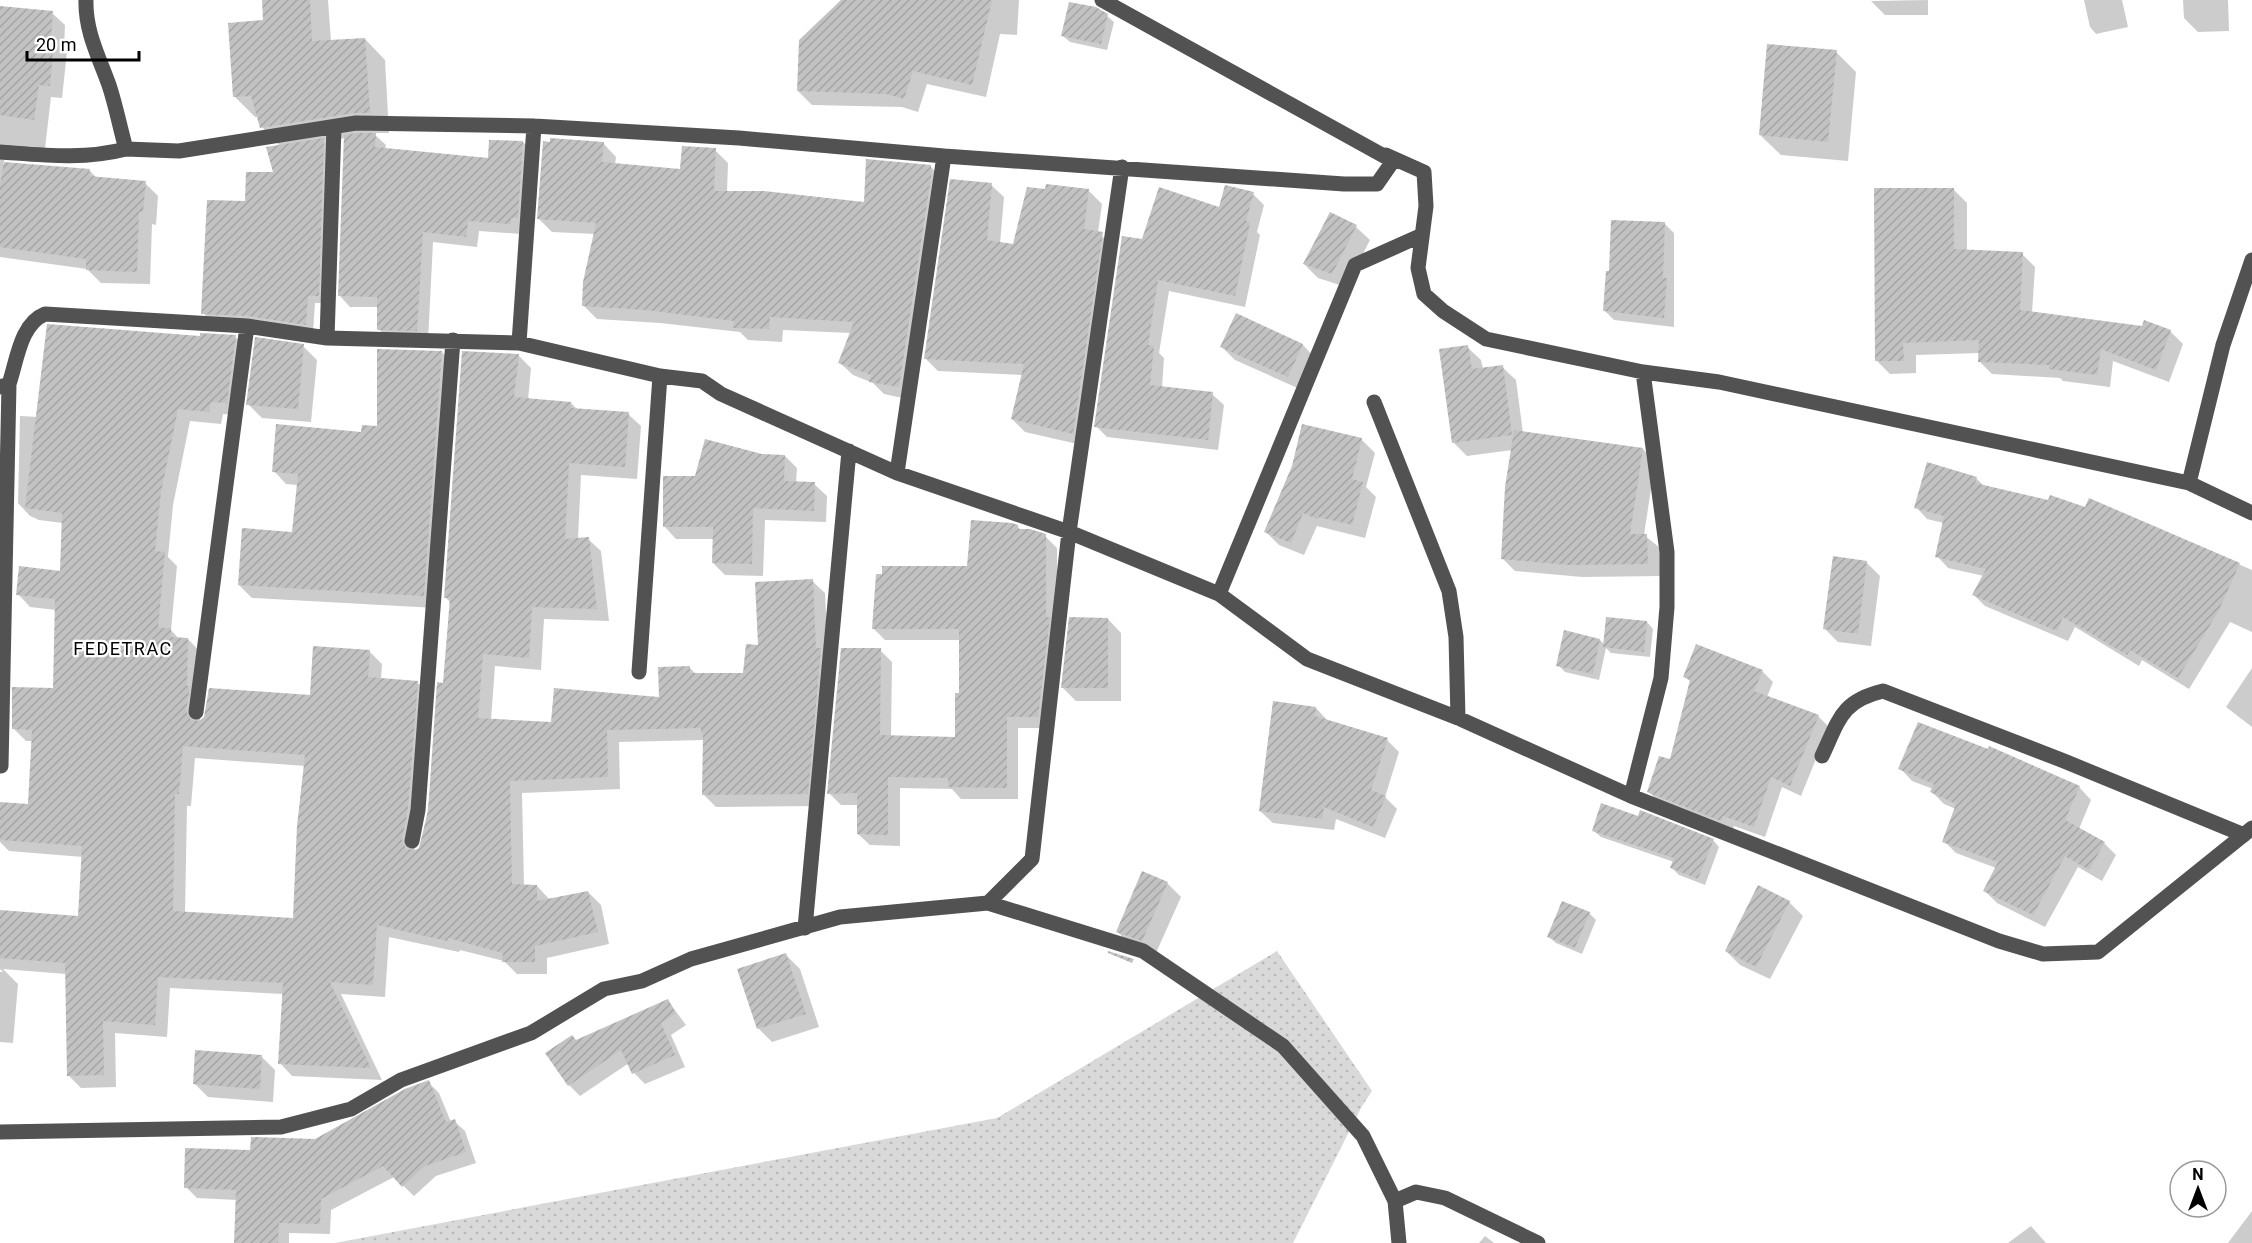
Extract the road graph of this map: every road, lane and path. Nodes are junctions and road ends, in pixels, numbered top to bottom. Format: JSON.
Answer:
{"nodes":[{"id":1,"x":86,"y":0,"type":"edge"},
{"id":2,"x":1102,"y":0,"type":"edge"},
{"id":3,"x":534,"y":126,"type":"junction"},
{"id":4,"x":334,"y":127,"type":"junction"},
{"id":5,"x":1373,"y":148,"type":"junction"},
{"id":6,"x":126,"y":149,"type":"junction"},
{"id":7,"x":0,"y":152,"type":"edge"},
{"id":8,"x":944,"y":156,"type":"junction"},
{"id":9,"x":1122,"y":168,"type":"junction"},
{"id":10,"x":1422,"y":235,"type":"junction"},
{"id":11,"x":2252,"y":260,"type":"edge"},
{"id":12,"x":247,"y":326,"type":"junction"},
{"id":13,"x":327,"y":338,"type":"junction"},
{"id":14,"x":453,"y":340,"type":"junction"},
{"id":15,"x":519,"y":343,"type":"junction"},
{"id":16,"x":1643,"y":372,"type":"junction"},
{"id":17,"x":660,"y":376,"type":"junction"},
{"id":18,"x":5,"y":385,"type":"edge"},
{"id":19,"x":1374,"y":402,"type":"dead end"},
{"id":20,"x":849,"y":451,"type":"junction"},
{"id":21,"x":897,"y":473,"type":"junction"},
{"id":22,"x":2189,"y":483,"type":"junction"},
{"id":23,"x":2252,"y":513,"type":"edge"},
{"id":24,"x":1069,"y":532,"type":"junction"},
{"id":25,"x":1219,"y":594,"type":"junction"},
{"id":26,"x":639,"y":672,"type":"dead end"},
{"id":27,"x":196,"y":712,"type":"dead end"},
{"id":28,"x":1458,"y":718,"type":"junction"},
{"id":29,"x":1822,"y":756,"type":"dead end"},
{"id":30,"x":1,"y":766,"type":"edge"},
{"id":31,"x":1631,"y":795,"type":"junction"},
{"id":32,"x":2248,"y":831,"type":"edge"},
{"id":33,"x":412,"y":841,"type":"dead end"},
{"id":34,"x":988,"y":903,"type":"junction"},
{"id":35,"x":805,"y":928,"type":"junction"},
{"id":36,"x":0,"y":1132,"type":"edge"},
{"id":37,"x":1395,"y":1201,"type":"junction"},
{"id":38,"x":1399,"y":1243,"type":"edge"},
{"id":39,"x":1538,"y":1243,"type":"edge"}],
"edges":[{"from":1,"to":6,"type":"street"},
{"from":2,"to":5,"type":"street"},
{"from":3,"to":4,"type":"street"},
{"from":3,"to":8,"type":"street"},
{"from":3,"to":15,"type":"street"},
{"from":4,"to":6,"type":"street"},
{"from":4,"to":13,"type":"street"},
{"from":5,"to":9,"type":"street"},
{"from":5,"to":10,"type":"street"},
{"from":6,"to":7,"type":"street"},
{"from":8,"to":9,"type":"street"},
{"from":8,"to":21,"type":"street"},
{"from":9,"to":24,"type":"street"},
{"from":10,"to":16,"type":"street"},
{"from":10,"to":25,"type":"street"},
{"from":11,"to":22,"type":"street"},
{"from":12,"to":13,"type":"street"},
{"from":12,"to":18,"type":"street"},
{"from":12,"to":27,"type":"street"},
{"from":13,"to":14,"type":"street"},
{"from":14,"to":15,"type":"street"},
{"from":14,"to":33,"type":"street"},
{"from":15,"to":17,"type":"street"},
{"from":16,"to":22,"type":"street"},
{"from":16,"to":31,"type":"street"},
{"from":17,"to":20,"type":"street"},
{"from":17,"to":26,"type":"street"},
{"from":18,"to":30,"type":"street"},
{"from":19,"to":28,"type":"street"},
{"from":20,"to":21,"type":"street"},
{"from":20,"to":35,"type":"street"},
{"from":21,"to":24,"type":"street"},
{"from":22,"to":23,"type":"street"},
{"from":24,"to":25,"type":"street"},
{"from":24,"to":34,"type":"street"},
{"from":25,"to":28,"type":"street"},
{"from":28,"to":31,"type":"street"},
{"from":29,"to":32,"type":"street"},
{"from":31,"to":32,"type":"street"},
{"from":34,"to":35,"type":"street"},
{"from":34,"to":37,"type":"street"},
{"from":35,"to":36,"type":"street"},
{"from":37,"to":38,"type":"street"},
{"from":37,"to":39,"type":"street"}]}
